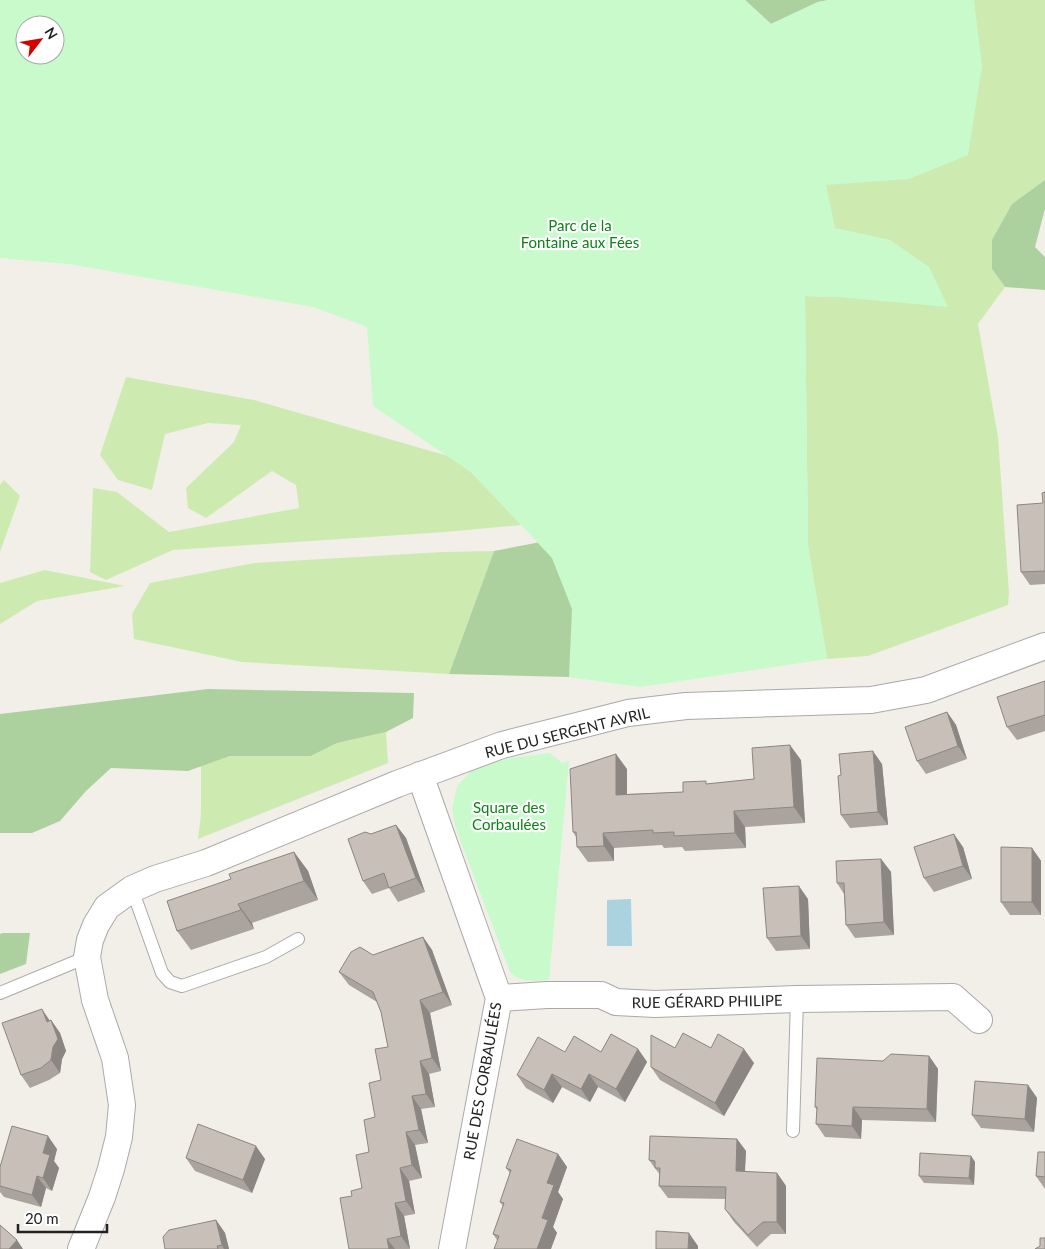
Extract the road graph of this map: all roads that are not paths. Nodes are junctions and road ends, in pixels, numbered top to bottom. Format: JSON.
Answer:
{"nodes":[{"id":1,"x":1045,"y":646,"type":"edge"},
{"id":2,"x":420,"y":775,"type":"junction"},
{"id":3,"x":132,"y":889,"type":"junction"},
{"id":4,"x":298,"y":939,"type":"dead end"},
{"id":5,"x":87,"y":957,"type":"junction"},
{"id":6,"x":0,"y":993,"type":"edge"},
{"id":7,"x":499,"y":998,"type":"junction"},
{"id":8,"x":797,"y":999,"type":"junction"},
{"id":9,"x":979,"y":1020,"type":"dead end"},
{"id":10,"x":793,"y":1131,"type":"dead end"},
{"id":11,"x":80,"y":1249,"type":"edge"},
{"id":12,"x":452,"y":1249,"type":"edge"}],
"edges":[{"from":1,"to":2,"type":"street","name":"RUE DU SERGENT AVRIL"},
{"from":2,"to":3,"type":"street","name":"RUE DU SERGENT AVRIL"},
{"from":2,"to":7,"type":"street","name":"RUE DES CORBAULÉES"},
{"from":3,"to":4,"type":"lane"},
{"from":3,"to":5,"type":"street","name":"RUE DU SERGENT AVRIL"},
{"from":5,"to":6,"type":"lane"},
{"from":5,"to":11,"type":"street"},
{"from":7,"to":8,"type":"street","name":"RUE GÉRARD PHILIPE"},
{"from":7,"to":12,"type":"street","name":"RUE DES CORBAULÉES"},
{"from":8,"to":9,"type":"street","name":"RUE GÉRARD PHILIPE"},
{"from":8,"to":10,"type":"lane","name":"RUE GÉRARD PHILIPE"}]}
